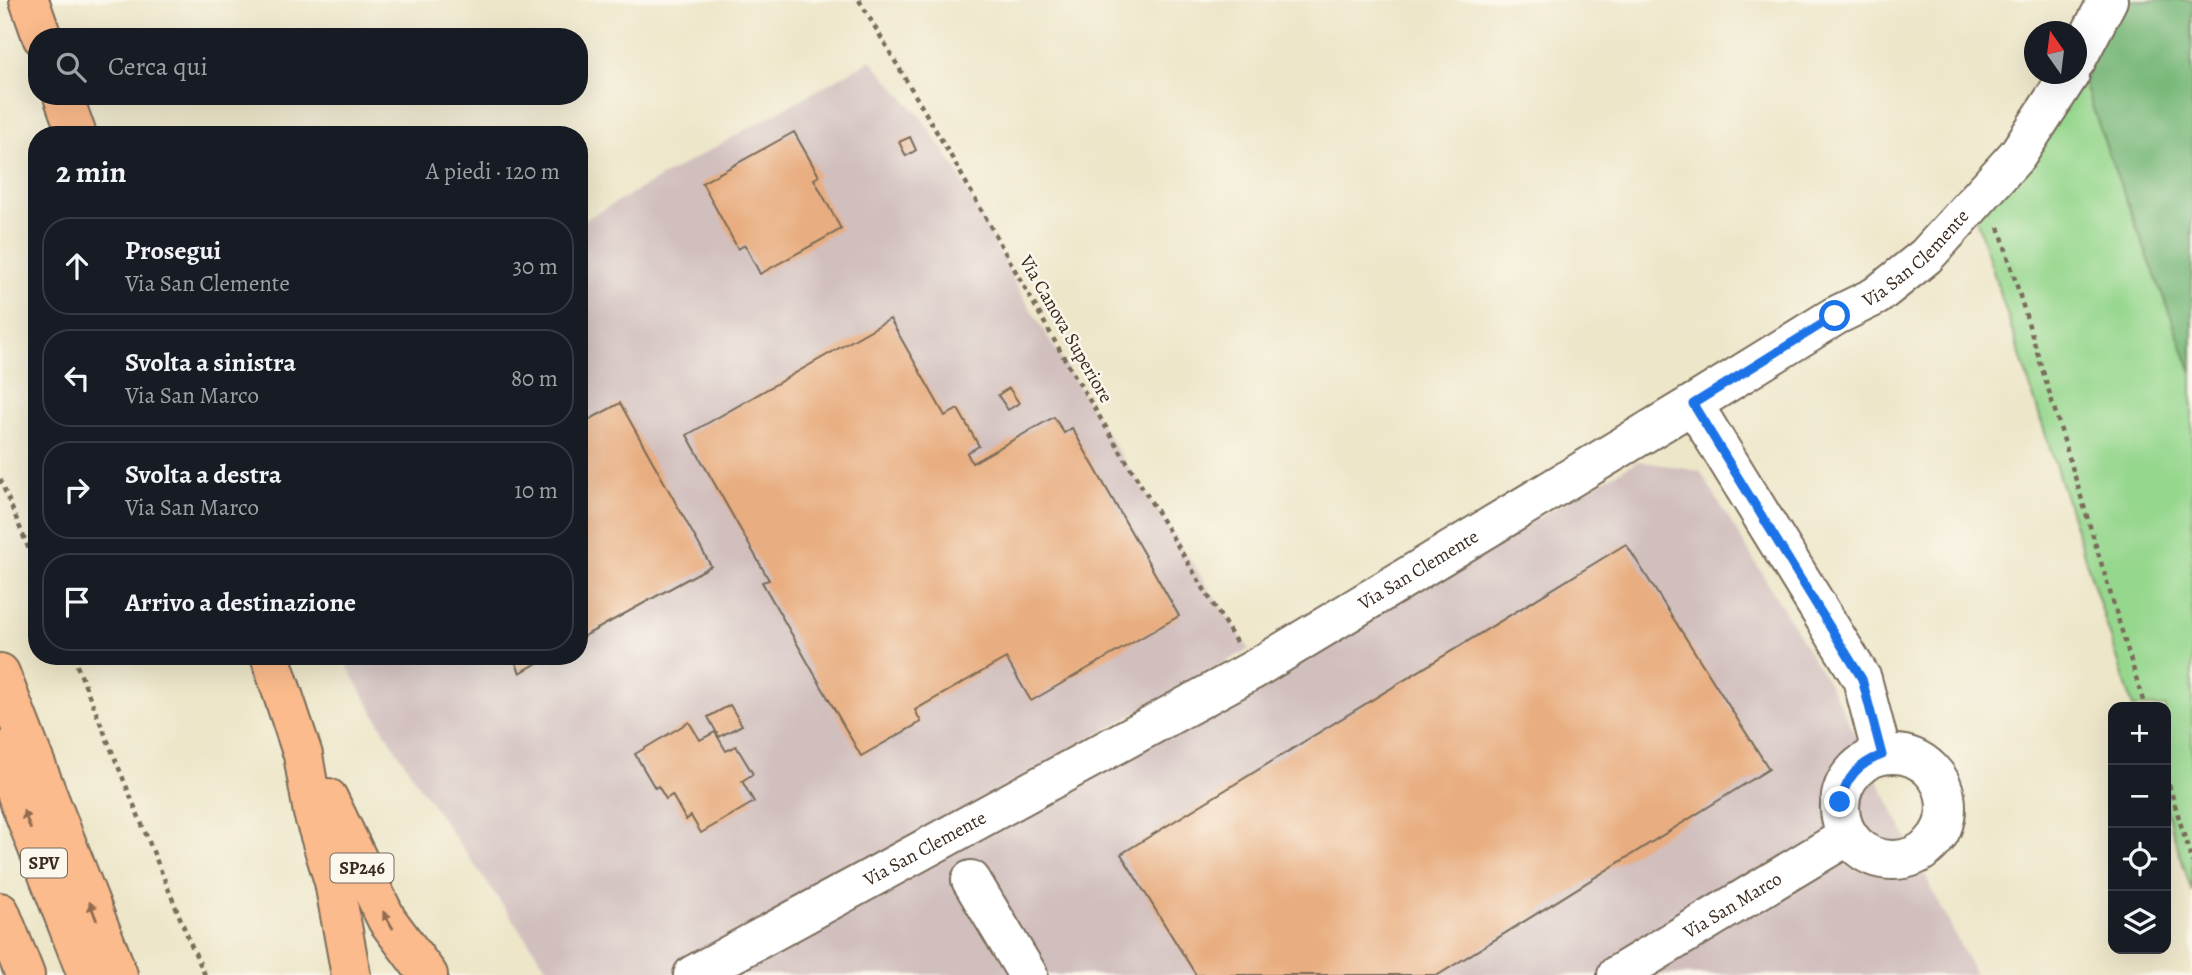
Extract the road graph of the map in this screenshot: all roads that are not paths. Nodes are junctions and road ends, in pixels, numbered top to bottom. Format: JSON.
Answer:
{"nodes":[{"id":1,"x":29,"y":0,"type":"edge"},
{"id":2,"x":2108,"y":0,"type":"edge"},
{"id":3,"x":39,"y":28,"type":"edge"},
{"id":4,"x":2087,"y":41,"type":"edge"},
{"id":5,"x":2064,"y":84,"type":"edge"},
{"id":6,"x":66,"y":105,"type":"edge"},
{"id":7,"x":74,"y":126,"type":"edge"},
{"id":8,"x":1693,"y":404,"type":"junction"},
{"id":9,"x":273,"y":665,"type":"edge"},
{"id":10,"x":0,"y":673,"type":"edge"},
{"id":11,"x":0,"y":751,"type":"edge"},
{"id":12,"x":303,"y":755,"type":"junction"},
{"id":13,"x":1882,"y":755,"type":"junction"},
{"id":14,"x":1848,"y":836,"type":"junction"},
{"id":15,"x":971,"y":880,"type":"dead end"},
{"id":16,"x":0,"y":912,"type":"edge"},
{"id":17,"x":0,"y":943,"type":"edge"},
{"id":18,"x":11,"y":975,"type":"edge"},
{"id":19,"x":25,"y":975,"type":"edge"},
{"id":20,"x":87,"y":975,"type":"edge"},
{"id":21,"x":118,"y":975,"type":"edge"},
{"id":22,"x":351,"y":975,"type":"edge"},
{"id":23,"x":428,"y":975,"type":"edge"},
{"id":24,"x":693,"y":975,"type":"edge"},
{"id":25,"x":1028,"y":975,"type":"edge"},
{"id":26,"x":1617,"y":975,"type":"edge"}],
"edges":[{"from":1,"to":3,"type":"main road"},
{"from":2,"to":4,"type":"street"},
{"from":5,"to":8,"type":"street","name":"Via San Clemente"},
{"from":6,"to":7,"type":"main road"},
{"from":8,"to":13,"type":"street"},
{"from":8,"to":24,"type":"street","name":"Via San Clemente"},
{"from":9,"to":12,"type":"main road"},
{"from":21,"to":10,"type":"main road","one_way":true},
{"from":20,"to":11,"type":"main road","number":"SPV","one_way":true},
{"from":12,"to":22,"type":"main road","number":"SP246"},
{"from":23,"to":12,"type":"main road","number":"SP246","one_way":true},
{"from":13,"to":14,"type":"street"},
{"from":13,"to":14,"type":"street"},
{"from":14,"to":26,"type":"street","name":"Via San Marco"},
{"from":15,"to":25,"type":"street"},
{"from":16,"to":19,"type":"main road"},
{"from":17,"to":18,"type":"main road"}]}
